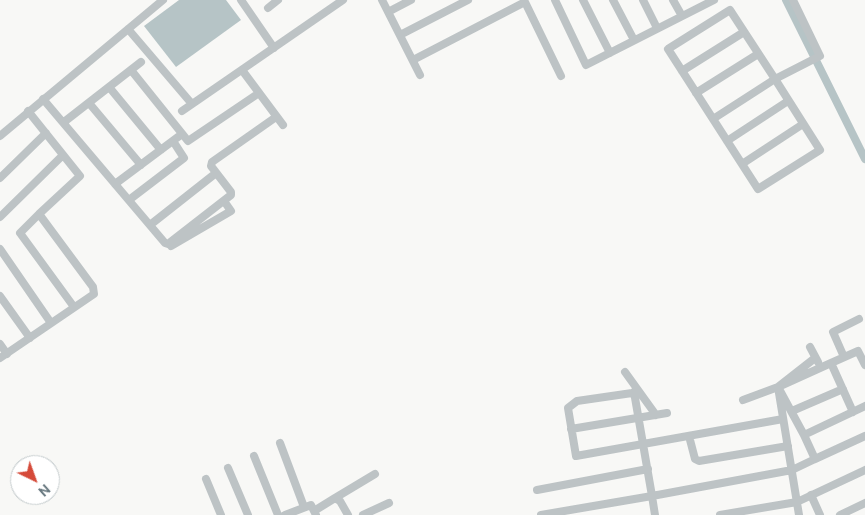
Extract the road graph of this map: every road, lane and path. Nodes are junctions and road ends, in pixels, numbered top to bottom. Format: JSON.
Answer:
{"nodes":[{"id":1,"x":163,"y":0,"type":"edge"},
{"id":2,"x":242,"y":0,"type":"edge"},
{"id":3,"x":278,"y":0,"type":"edge"},
{"id":4,"x":343,"y":0,"type":"edge"},
{"id":5,"x":382,"y":0,"type":"edge"},
{"id":6,"x":411,"y":0,"type":"edge"},
{"id":7,"x":468,"y":0,"type":"edge"},
{"id":8,"x":555,"y":0,"type":"edge"},
{"id":9,"x":583,"y":0,"type":"edge"},
{"id":10,"x":613,"y":0,"type":"edge"},
{"id":11,"x":642,"y":0,"type":"edge"},
{"id":12,"x":674,"y":0,"type":"edge"},
{"id":13,"x":714,"y":0,"type":"edge"},
{"id":14,"x":793,"y":0,"type":"edge"},
{"id":15,"x":524,"y":1,"type":"edge"},
{"id":16,"x":705,"y":2,"type":"edge"},
{"id":17,"x":268,"y":8,"type":"dead end"},
{"id":18,"x":388,"y":12,"type":"junction"},
{"id":19,"x":682,"y":16,"type":"junction"},
{"id":20,"x":657,"y":28,"type":"junction"},
{"id":21,"x":128,"y":29,"type":"junction"},
{"id":22,"x":744,"y":32,"type":"junction"},
{"id":23,"x":400,"y":35,"type":"junction"},
{"id":24,"x":634,"y":40,"type":"junction"},
{"id":25,"x":274,"y":48,"type":"junction"},
{"id":26,"x":610,"y":53,"type":"junction"},
{"id":27,"x":758,"y":54,"type":"junction"},
{"id":28,"x":413,"y":60,"type":"junction"},
{"id":29,"x":141,"y":62,"type":"dead end"},
{"id":30,"x":131,"y":70,"type":"junction"},
{"id":31,"x":242,"y":70,"type":"junction"},
{"id":32,"x":682,"y":71,"type":"junction"},
{"id":33,"x":420,"y":75,"type":"dead end"},
{"id":34,"x":561,"y":76,"type":"dead end"},
{"id":35,"x":774,"y":79,"type":"junction"},
{"id":36,"x":109,"y":88,"type":"junction"},
{"id":37,"x":696,"y":93,"type":"junction"},
{"id":38,"x":259,"y":94,"type":"junction"},
{"id":39,"x":43,"y":98,"type":"junction"},
{"id":40,"x":788,"y":101,"type":"junction"},
{"id":41,"x":89,"y":103,"type":"junction"},
{"id":42,"x":192,"y":104,"type":"junction"},
{"id":43,"x":28,"y":111,"type":"junction"},
{"id":44,"x":182,"y":111,"type":"dead end"},
{"id":45,"x":276,"y":117,"type":"junction"},
{"id":46,"x":713,"y":119,"type":"junction"},
{"id":47,"x":64,"y":122,"type":"junction"},
{"id":48,"x":803,"y":124,"type":"junction"},
{"id":49,"x":283,"y":125,"type":"dead end"},
{"id":50,"x":46,"y":133,"type":"junction"},
{"id":51,"x":182,"y":134,"type":"junction"},
{"id":52,"x":0,"y":136,"type":"edge"},
{"id":53,"x":172,"y":141,"type":"junction"},
{"id":54,"x":727,"y":141,"type":"junction"},
{"id":55,"x":161,"y":150,"type":"junction"},
{"id":56,"x":63,"y":155,"type":"junction"},
{"id":57,"x":742,"y":164,"type":"junction"},
{"id":58,"x":141,"y":165,"type":"junction"},
{"id":59,"x":216,"y":173,"type":"junction"},
{"id":60,"x":0,"y":178,"type":"edge"},
{"id":61,"x":116,"y":184,"type":"junction"},
{"id":62,"x":129,"y":200,"type":"junction"},
{"id":63,"x":224,"y":201,"type":"junction"},
{"id":64,"x":39,"y":214,"type":"junction"},
{"id":65,"x":0,"y":217,"type":"edge"},
{"id":66,"x":150,"y":225,"type":"junction"},
{"id":67,"x":168,"y":244,"type":"junction"},
{"id":68,"x":0,"y":249,"type":"edge"},
{"id":69,"x":0,"y":296,"type":"edge"},
{"id":70,"x":74,"y":307,"type":"junction"},
{"id":71,"x":859,"y":319,"type":"dead end"},
{"id":72,"x":51,"y":323,"type":"junction"},
{"id":73,"x":30,"y":338,"type":"junction"},
{"id":74,"x":0,"y":344,"type":"edge"},
{"id":75,"x":810,"y":347,"type":"dead end"},
{"id":76,"x":3,"y":356,"type":"edge"},
{"id":77,"x":844,"y":357,"type":"junction"},
{"id":78,"x":816,"y":358,"type":"junction"},
{"id":79,"x":831,"y":363,"type":"junction"},
{"id":80,"x":865,"y":365,"type":"edge"},
{"id":81,"x":821,"y":368,"type":"junction"},
{"id":82,"x":625,"y":372,"type":"dead end"},
{"id":83,"x":778,"y":387,"type":"junction"},
{"id":84,"x":843,"y":389,"type":"junction"},
{"id":85,"x":637,"y":392,"type":"junction"},
{"id":86,"x":743,"y":400,"type":"dead end"},
{"id":87,"x":865,"y":406,"type":"edge"},
{"id":88,"x":792,"y":410,"type":"junction"},
{"id":89,"x":853,"y":412,"type":"junction"},
{"id":90,"x":667,"y":413,"type":"dead end"},
{"id":91,"x":656,"y":415,"type":"junction"},
{"id":92,"x":639,"y":418,"type":"junction"},
{"id":93,"x":783,"y":419,"type":"junction"},
{"id":94,"x":571,"y":428,"type":"junction"},
{"id":95,"x":804,"y":435,"type":"junction"},
{"id":96,"x":689,"y":436,"type":"junction"},
{"id":97,"x":865,"y":436,"type":"edge"},
{"id":98,"x":280,"y":443,"type":"dead end"},
{"id":99,"x":643,"y":444,"type":"junction"},
{"id":100,"x":788,"y":446,"type":"junction"},
{"id":101,"x":254,"y":456,"type":"dead end"},
{"id":102,"x":815,"y":459,"type":"junction"},
{"id":103,"x":228,"y":468,"type":"dead end"},
{"id":104,"x":648,"y":469,"type":"junction"},
{"id":105,"x":792,"y":470,"type":"junction"},
{"id":106,"x":865,"y":470,"type":"edge"},
{"id":107,"x":375,"y":474,"type":"dead end"},
{"id":108,"x":206,"y":479,"type":"dead end"},
{"id":109,"x":537,"y":490,"type":"dead end"},
{"id":110,"x":811,"y":495,"type":"junction"},
{"id":111,"x":652,"y":496,"type":"junction"},
{"id":112,"x":335,"y":498,"type":"junction"},
{"id":113,"x":797,"y":502,"type":"junction"},
{"id":114,"x":389,"y":503,"type":"dead end"},
{"id":115,"x":865,"y":504,"type":"edge"},
{"id":116,"x":304,"y":506,"type":"junction"},
{"id":117,"x":315,"y":513,"type":"edge"},
{"id":118,"x":221,"y":515,"type":"edge"},
{"id":119,"x":248,"y":515,"type":"edge"},
{"id":120,"x":278,"y":515,"type":"edge"},
{"id":121,"x":285,"y":515,"type":"edge"},
{"id":122,"x":348,"y":515,"type":"edge"},
{"id":123,"x":363,"y":515,"type":"edge"},
{"id":124,"x":541,"y":515,"type":"edge"},
{"id":125,"x":655,"y":515,"type":"edge"},
{"id":126,"x":720,"y":515,"type":"edge"},
{"id":127,"x":799,"y":515,"type":"edge"},
{"id":128,"x":820,"y":515,"type":"edge"},
{"id":129,"x":840,"y":515,"type":"edge"}],
"edges":[{"from":1,"to":21,"type":"street"},
{"from":2,"to":25,"type":"street"},
{"from":3,"to":17,"type":"street"},
{"from":4,"to":25,"type":"street"},
{"from":5,"to":18,"type":"street"},
{"from":6,"to":18,"type":"street"},
{"from":7,"to":23,"type":"street"},
{"from":8,"to":26,"type":"street"},
{"from":9,"to":26,"type":"street"},
{"from":10,"to":24,"type":"street"},
{"from":11,"to":20,"type":"street"},
{"from":12,"to":19,"type":"street"},
{"from":13,"to":16,"type":"street"},
{"from":14,"to":35,"type":"street"},
{"from":15,"to":28,"type":"street"},
{"from":15,"to":34,"type":"street"},
{"from":16,"to":19,"type":"street"},
{"from":18,"to":23,"type":"street"},
{"from":19,"to":20,"type":"street"},
{"from":20,"to":24,"type":"street"},
{"from":21,"to":39,"type":"street"},
{"from":21,"to":42,"type":"street"},
{"from":22,"to":27,"type":"street"},
{"from":22,"to":32,"type":"street"},
{"from":22,"to":32,"type":"street"},
{"from":23,"to":28,"type":"street"},
{"from":24,"to":26,"type":"street"},
{"from":25,"to":31,"type":"street"},
{"from":27,"to":35,"type":"street"},
{"from":27,"to":37,"type":"street"},
{"from":28,"to":33,"type":"street"},
{"from":29,"to":30,"type":"street"},
{"from":30,"to":36,"type":"street"},
{"from":30,"to":51,"type":"street"},
{"from":31,"to":38,"type":"street"},
{"from":31,"to":42,"type":"street"},
{"from":32,"to":37,"type":"street"},
{"from":35,"to":40,"type":"street"},
{"from":35,"to":46,"type":"street"},
{"from":36,"to":41,"type":"street"},
{"from":36,"to":55,"type":"street"},
{"from":37,"to":46,"type":"street"},
{"from":38,"to":45,"type":"street"},
{"from":38,"to":51,"type":"street"},
{"from":39,"to":43,"type":"street"},
{"from":39,"to":47,"type":"street"},
{"from":40,"to":48,"type":"street"},
{"from":40,"to":54,"type":"street"},
{"from":41,"to":47,"type":"street"},
{"from":41,"to":58,"type":"street"},
{"from":42,"to":44,"type":"street"},
{"from":43,"to":50,"type":"street"},
{"from":43,"to":52,"type":"street"},
{"from":45,"to":49,"type":"street"},
{"from":45,"to":59,"type":"street"},
{"from":46,"to":54,"type":"street"},
{"from":47,"to":61,"type":"street"},
{"from":48,"to":57,"type":"street"},
{"from":48,"to":57,"type":"street"},
{"from":50,"to":56,"type":"street"},
{"from":50,"to":60,"type":"street"},
{"from":51,"to":53,"type":"street"},
{"from":53,"to":55,"type":"street"},
{"from":53,"to":62,"type":"street"},
{"from":54,"to":57,"type":"street"},
{"from":55,"to":58,"type":"street"},
{"from":56,"to":64,"type":"street"},
{"from":56,"to":65,"type":"street"},
{"from":58,"to":61,"type":"street"},
{"from":59,"to":63,"type":"street"},
{"from":59,"to":66,"type":"street"},
{"from":61,"to":62,"type":"street"},
{"from":62,"to":66,"type":"street"},
{"from":63,"to":67,"type":"street"},
{"from":63,"to":67,"type":"street"},
{"from":64,"to":70,"type":"street"},
{"from":64,"to":70,"type":"street"},
{"from":66,"to":67,"type":"street"},
{"from":68,"to":72,"type":"street"},
{"from":69,"to":73,"type":"street"},
{"from":70,"to":72,"type":"street"},
{"from":71,"to":77,"type":"street"},
{"from":72,"to":73,"type":"street"},
{"from":73,"to":76,"type":"street"},
{"from":74,"to":76,"type":"street"},
{"from":75,"to":78,"type":"street"},
{"from":77,"to":79,"type":"street"},
{"from":77,"to":80,"type":"street"},
{"from":78,"to":81,"type":"street"},
{"from":78,"to":83,"type":"street"},
{"from":79,"to":81,"type":"street"},
{"from":79,"to":84,"type":"street"},
{"from":81,"to":83,"type":"street"},
{"from":82,"to":85,"type":"street"},
{"from":83,"to":86,"type":"street"},
{"from":83,"to":88,"type":"street"},
{"from":83,"to":93,"type":"street"},
{"from":84,"to":88,"type":"street"},
{"from":84,"to":89,"type":"street"},
{"from":85,"to":91,"type":"street"},
{"from":85,"to":92,"type":"street"},
{"from":85,"to":94,"type":"street"},
{"from":87,"to":89,"type":"street"},
{"from":88,"to":95,"type":"street"},
{"from":89,"to":95,"type":"street"},
{"from":90,"to":91,"type":"street"},
{"from":91,"to":92,"type":"street"},
{"from":92,"to":94,"type":"street"},
{"from":92,"to":99,"type":"street"},
{"from":93,"to":96,"type":"street"},
{"from":93,"to":100,"type":"street"},
{"from":94,"to":99,"type":"street"},
{"from":95,"to":102,"type":"street"},
{"from":96,"to":99,"type":"street"},
{"from":96,"to":100,"type":"street"},
{"from":97,"to":102,"type":"street"},
{"from":98,"to":116,"type":"street"},
{"from":99,"to":104,"type":"street"},
{"from":100,"to":105,"type":"street"},
{"from":101,"to":120,"type":"street"},
{"from":102,"to":105,"type":"street"},
{"from":103,"to":119,"type":"street"},
{"from":104,"to":109,"type":"street"},
{"from":104,"to":111,"type":"street"},
{"from":105,"to":111,"type":"street"},
{"from":105,"to":113,"type":"street"},
{"from":106,"to":110,"type":"street"},
{"from":107,"to":112,"type":"street"},
{"from":108,"to":118,"type":"street"},
{"from":110,"to":113,"type":"street"},
{"from":110,"to":128,"type":"street"},
{"from":111,"to":124,"type":"street"},
{"from":111,"to":125,"type":"street"},
{"from":112,"to":117,"type":"street"},
{"from":112,"to":122,"type":"street"},
{"from":113,"to":126,"type":"street"},
{"from":113,"to":127,"type":"street"},
{"from":114,"to":123,"type":"street"},
{"from":115,"to":129,"type":"street"},
{"from":116,"to":117,"type":"street"},
{"from":116,"to":121,"type":"street"}]}
